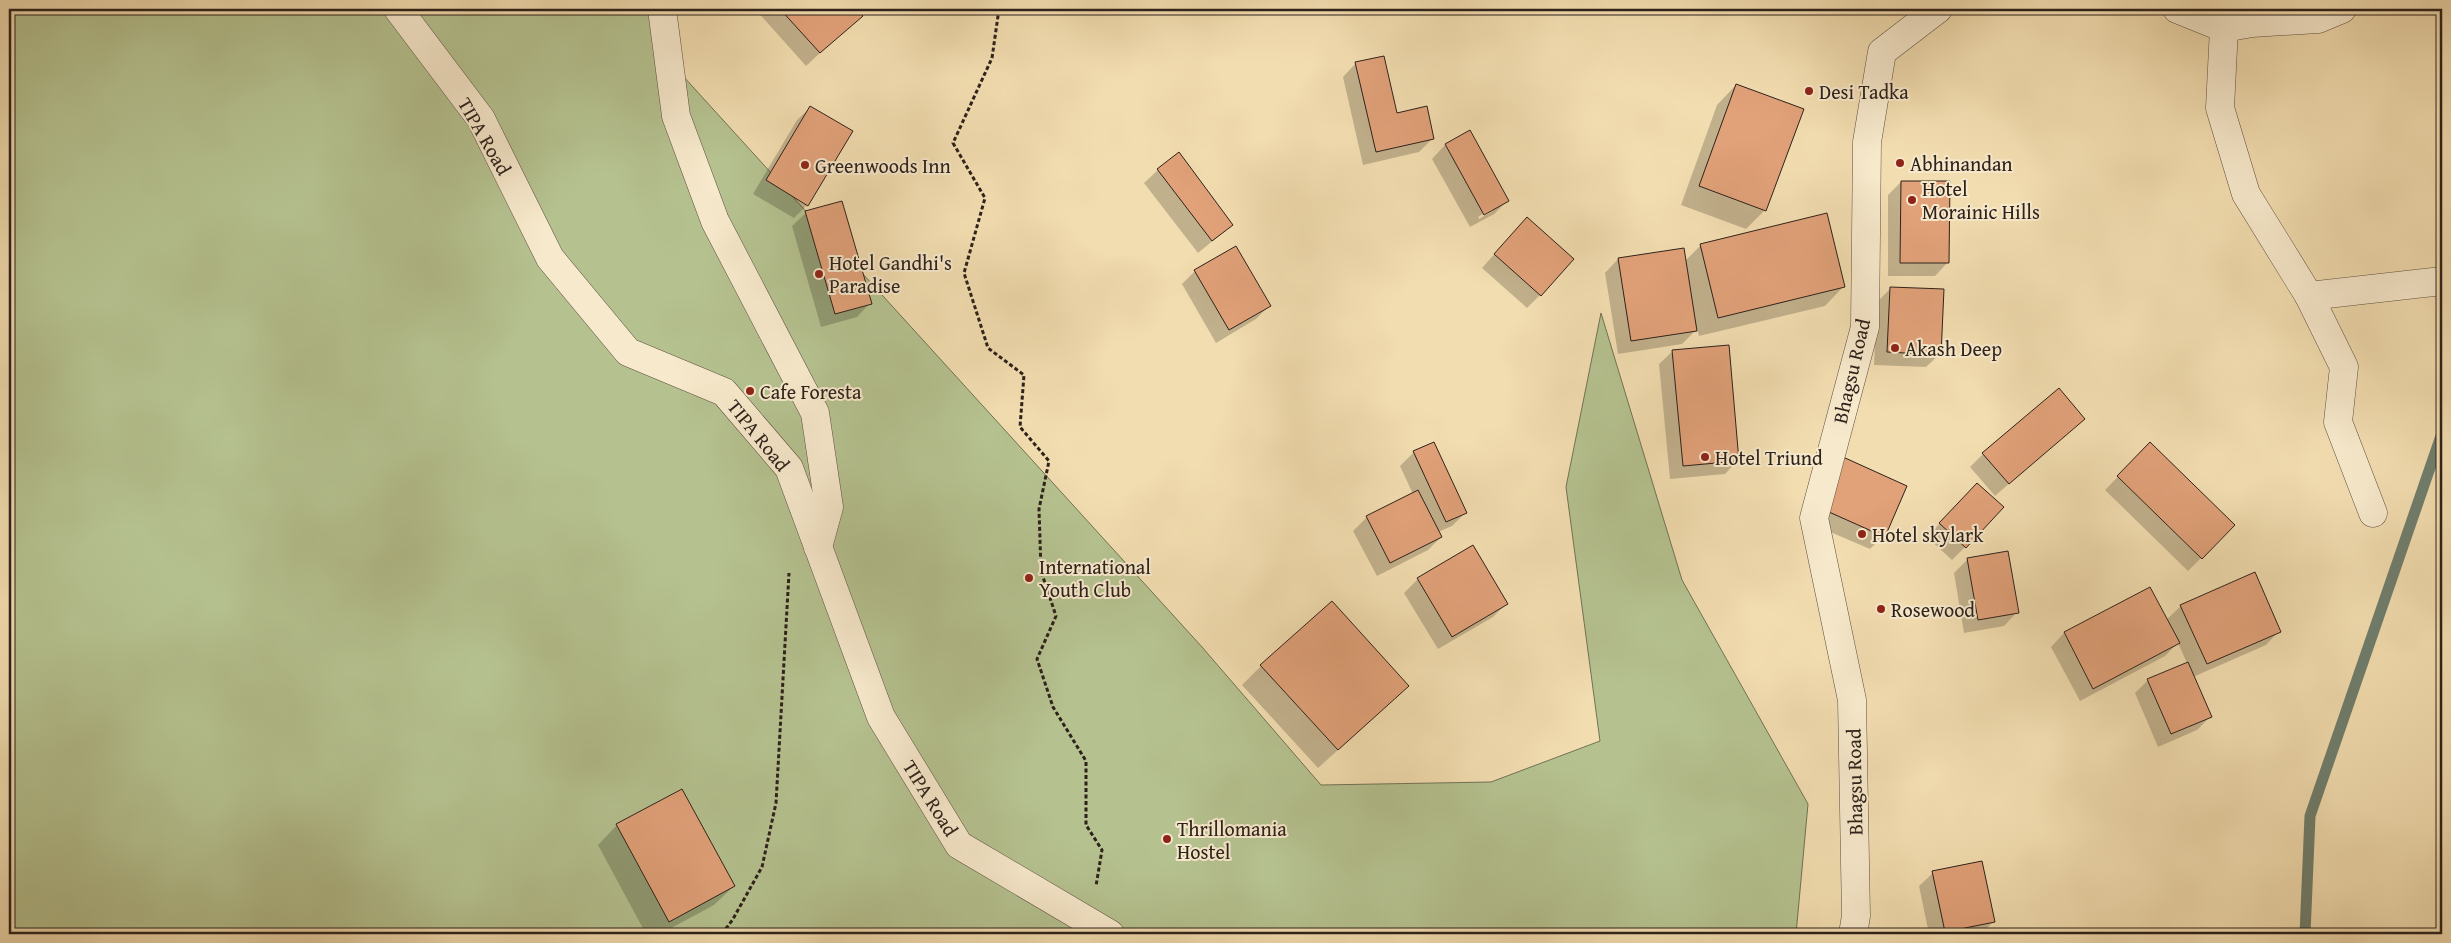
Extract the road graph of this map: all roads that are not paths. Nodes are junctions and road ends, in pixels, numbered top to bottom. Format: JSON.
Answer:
{"nodes":[{"id":1,"x":398,"y":9,"type":"edge"},
{"id":2,"x":662,"y":9,"type":"edge"},
{"id":3,"x":1938,"y":9,"type":"edge"},
{"id":4,"x":2177,"y":9,"type":"edge"},
{"id":5,"x":2342,"y":9,"type":"edge"},
{"id":6,"x":2239,"y":20,"type":"edge"},
{"id":7,"x":2442,"y":281,"type":"edge"},
{"id":8,"x":2309,"y":296,"type":"junction"},
{"id":9,"x":2373,"y":513,"type":"dead end"},
{"id":10,"x":818,"y":547,"type":"junction"},
{"id":11,"x":1110,"y":934,"type":"edge"},
{"id":12,"x":1853,"y":934,"type":"edge"}],
"edges":[{"from":1,"to":10,"type":"street","name":"TIPA Road"},
{"from":2,"to":10,"type":"street"},
{"from":3,"to":12,"type":"street","name":"Bhagsu Road"},
{"from":4,"to":6,"type":"street"},
{"from":5,"to":6,"type":"street"},
{"from":6,"to":8,"type":"street"},
{"from":7,"to":8,"type":"street"},
{"from":8,"to":9,"type":"street"},
{"from":10,"to":11,"type":"street","name":"TIPA Road"}]}
